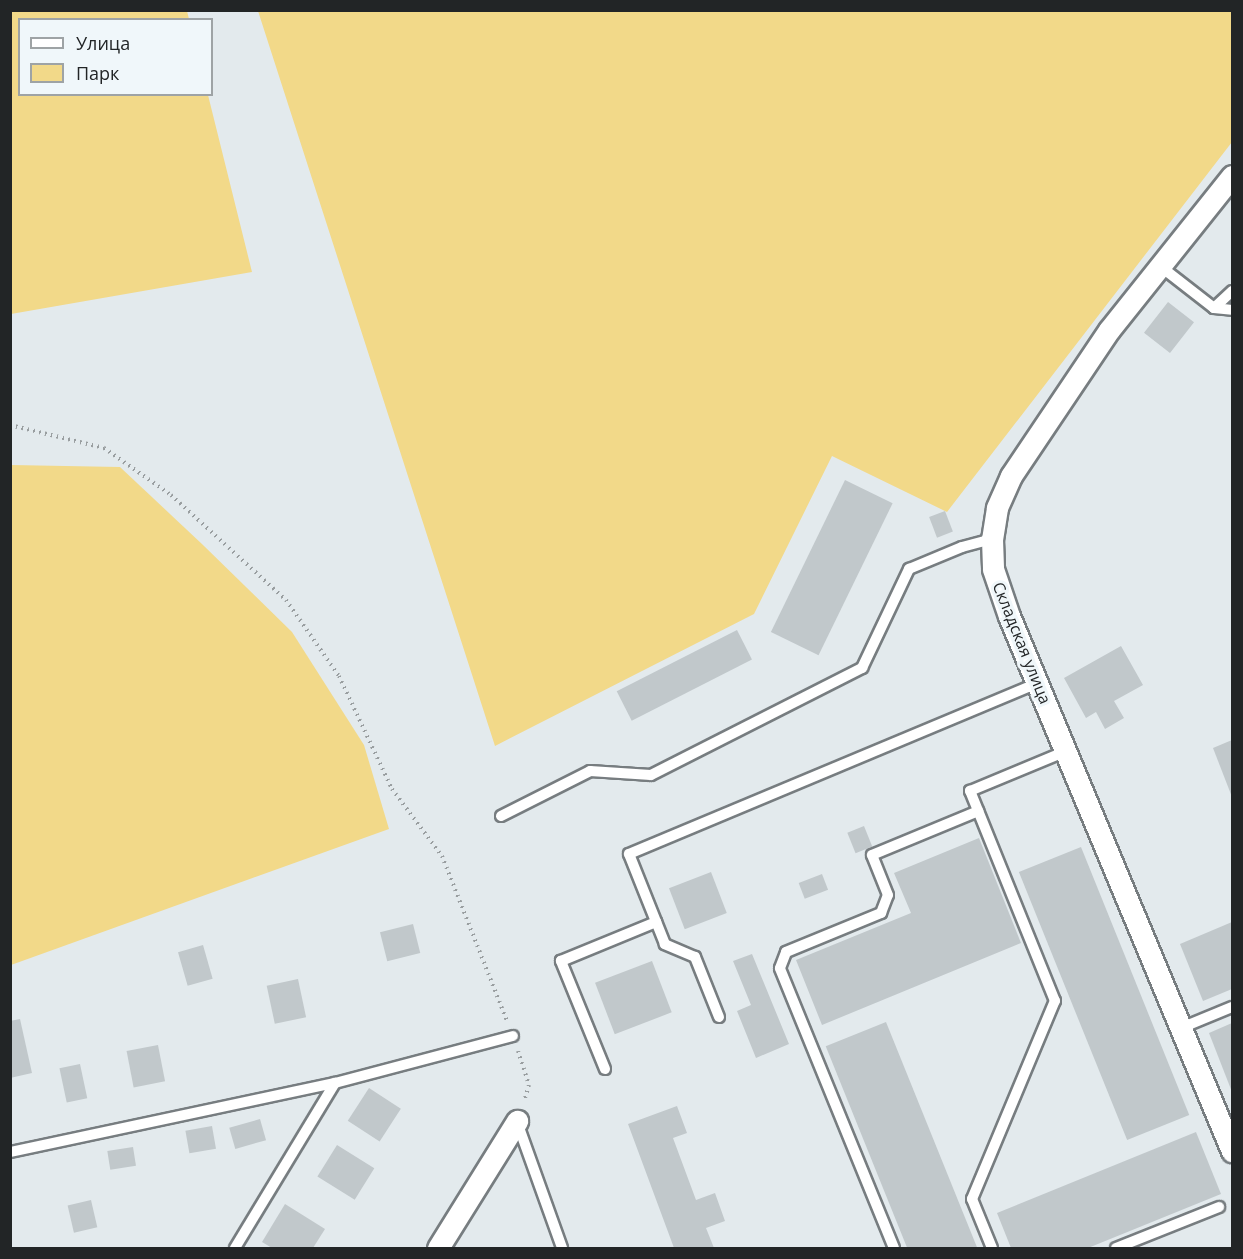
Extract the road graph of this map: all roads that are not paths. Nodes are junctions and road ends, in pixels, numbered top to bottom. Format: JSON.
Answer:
{"nodes":[{"id":1,"x":1233,"y":176,"type":"edge"},
{"id":2,"x":1160,"y":266,"type":"junction"},
{"id":3,"x":1233,"y":291,"type":"edge"},
{"id":4,"x":1214,"y":308,"type":"junction"},
{"id":5,"x":1233,"y":310,"type":"edge"},
{"id":6,"x":992,"y":539,"type":"junction"},
{"id":7,"x":1037,"y":683,"type":"junction"},
{"id":8,"x":1066,"y":751,"type":"junction"},
{"id":9,"x":978,"y":811,"type":"junction"},
{"id":10,"x":501,"y":816,"type":"dead end"},
{"id":11,"x":656,"y":922,"type":"junction"},
{"id":12,"x":1233,"y":1007,"type":"edge"},
{"id":13,"x":719,"y":1017,"type":"dead end"},
{"id":14,"x":1181,"y":1028,"type":"junction"},
{"id":15,"x":513,"y":1036,"type":"road end"},
{"id":16,"x":604,"y":1069,"type":"dead end"},
{"id":17,"x":335,"y":1083,"type":"junction"},
{"id":18,"x":517,"y":1122,"type":"joint"},
{"id":19,"x":1233,"y":1151,"type":"edge"},
{"id":20,"x":10,"y":1152,"type":"edge"},
{"id":21,"x":1219,"y":1207,"type":"dead end"},
{"id":22,"x":235,"y":1248,"type":"edge"},
{"id":23,"x":438,"y":1248,"type":"edge"},
{"id":24,"x":562,"y":1248,"type":"edge"},
{"id":25,"x":894,"y":1248,"type":"edge"},
{"id":26,"x":992,"y":1248,"type":"edge"},
{"id":27,"x":1116,"y":1248,"type":"edge"}],
"edges":[{"from":1,"to":2,"type":"street","name":"Складская улица"},
{"from":2,"to":4,"type":"lane"},
{"from":2,"to":6,"type":"street","name":"Складская улица"},
{"from":3,"to":4,"type":"lane"},
{"from":4,"to":5,"type":"lane"},
{"from":6,"to":7,"type":"street","name":"Складская улица"},
{"from":6,"to":10,"type":"lane"},
{"from":7,"to":8,"type":"street","name":"Складская улица"},
{"from":7,"to":11,"type":"lane"},
{"from":8,"to":9,"type":"lane"},
{"from":8,"to":14,"type":"street","name":"Складская улица"},
{"from":9,"to":25,"type":"lane"},
{"from":9,"to":26,"type":"lane"},
{"from":11,"to":13,"type":"lane"},
{"from":11,"to":16,"type":"lane"},
{"from":12,"to":14,"type":"lane"},
{"from":14,"to":19,"type":"street","name":"Складская улица"},
{"from":15,"to":17,"type":"lane"},
{"from":17,"to":20,"type":"lane"},
{"from":17,"to":22,"type":"lane"},
{"from":18,"to":23,"type":"street"},
{"from":18,"to":24,"type":"lane"},
{"from":21,"to":27,"type":"lane"}]}
